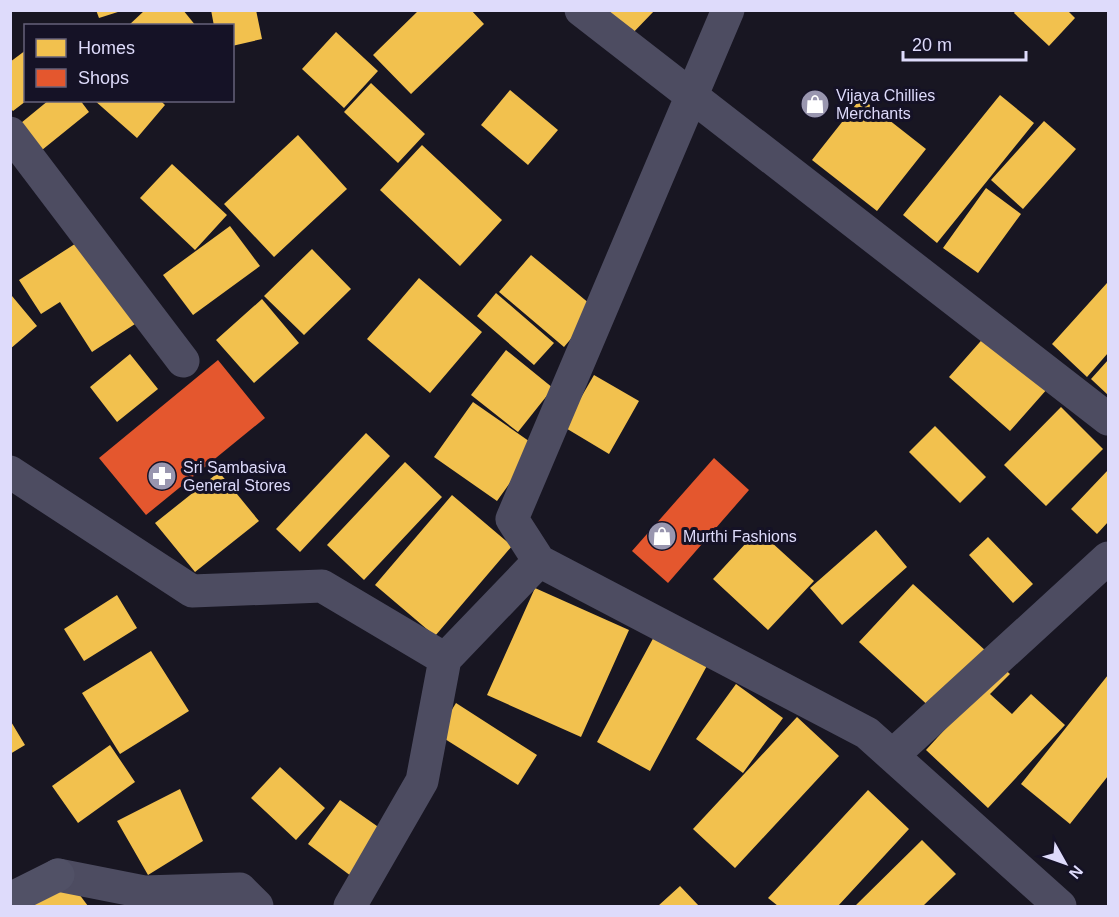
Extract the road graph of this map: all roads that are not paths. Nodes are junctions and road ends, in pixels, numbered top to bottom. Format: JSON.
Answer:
{"nodes":[{"id":1,"x":581,"y":10,"type":"edge"},
{"id":2,"x":728,"y":10,"type":"edge"},
{"id":3,"x":691,"y":95,"type":"junction"},
{"id":4,"x":10,"y":133,"type":"edge"},
{"id":5,"x":183,"y":361,"type":"dead end"},
{"id":6,"x":1108,"y":419,"type":"edge"},
{"id":7,"x":10,"y":472,"type":"edge"},
{"id":8,"x":1108,"y":558,"type":"edge"},
{"id":9,"x":539,"y":561,"type":"junction"},
{"id":10,"x":445,"y":659,"type":"junction"},
{"id":11,"x":893,"y":755,"type":"junction"},
{"id":12,"x":10,"y":898,"type":"edge"},
{"id":13,"x":257,"y":906,"type":"edge"},
{"id":14,"x":350,"y":906,"type":"edge"},
{"id":15,"x":1060,"y":906,"type":"edge"}],
"edges":[{"from":1,"to":3,"type":"street"},
{"from":2,"to":3,"type":"street"},
{"from":3,"to":6,"type":"street"},
{"from":3,"to":9,"type":"street"},
{"from":4,"to":5,"type":"street"},
{"from":7,"to":10,"type":"street"},
{"from":8,"to":11,"type":"street"},
{"from":9,"to":10,"type":"street"},
{"from":9,"to":11,"type":"street"},
{"from":10,"to":14,"type":"street"},
{"from":11,"to":15,"type":"street"},
{"from":12,"to":13,"type":"street"}]}
